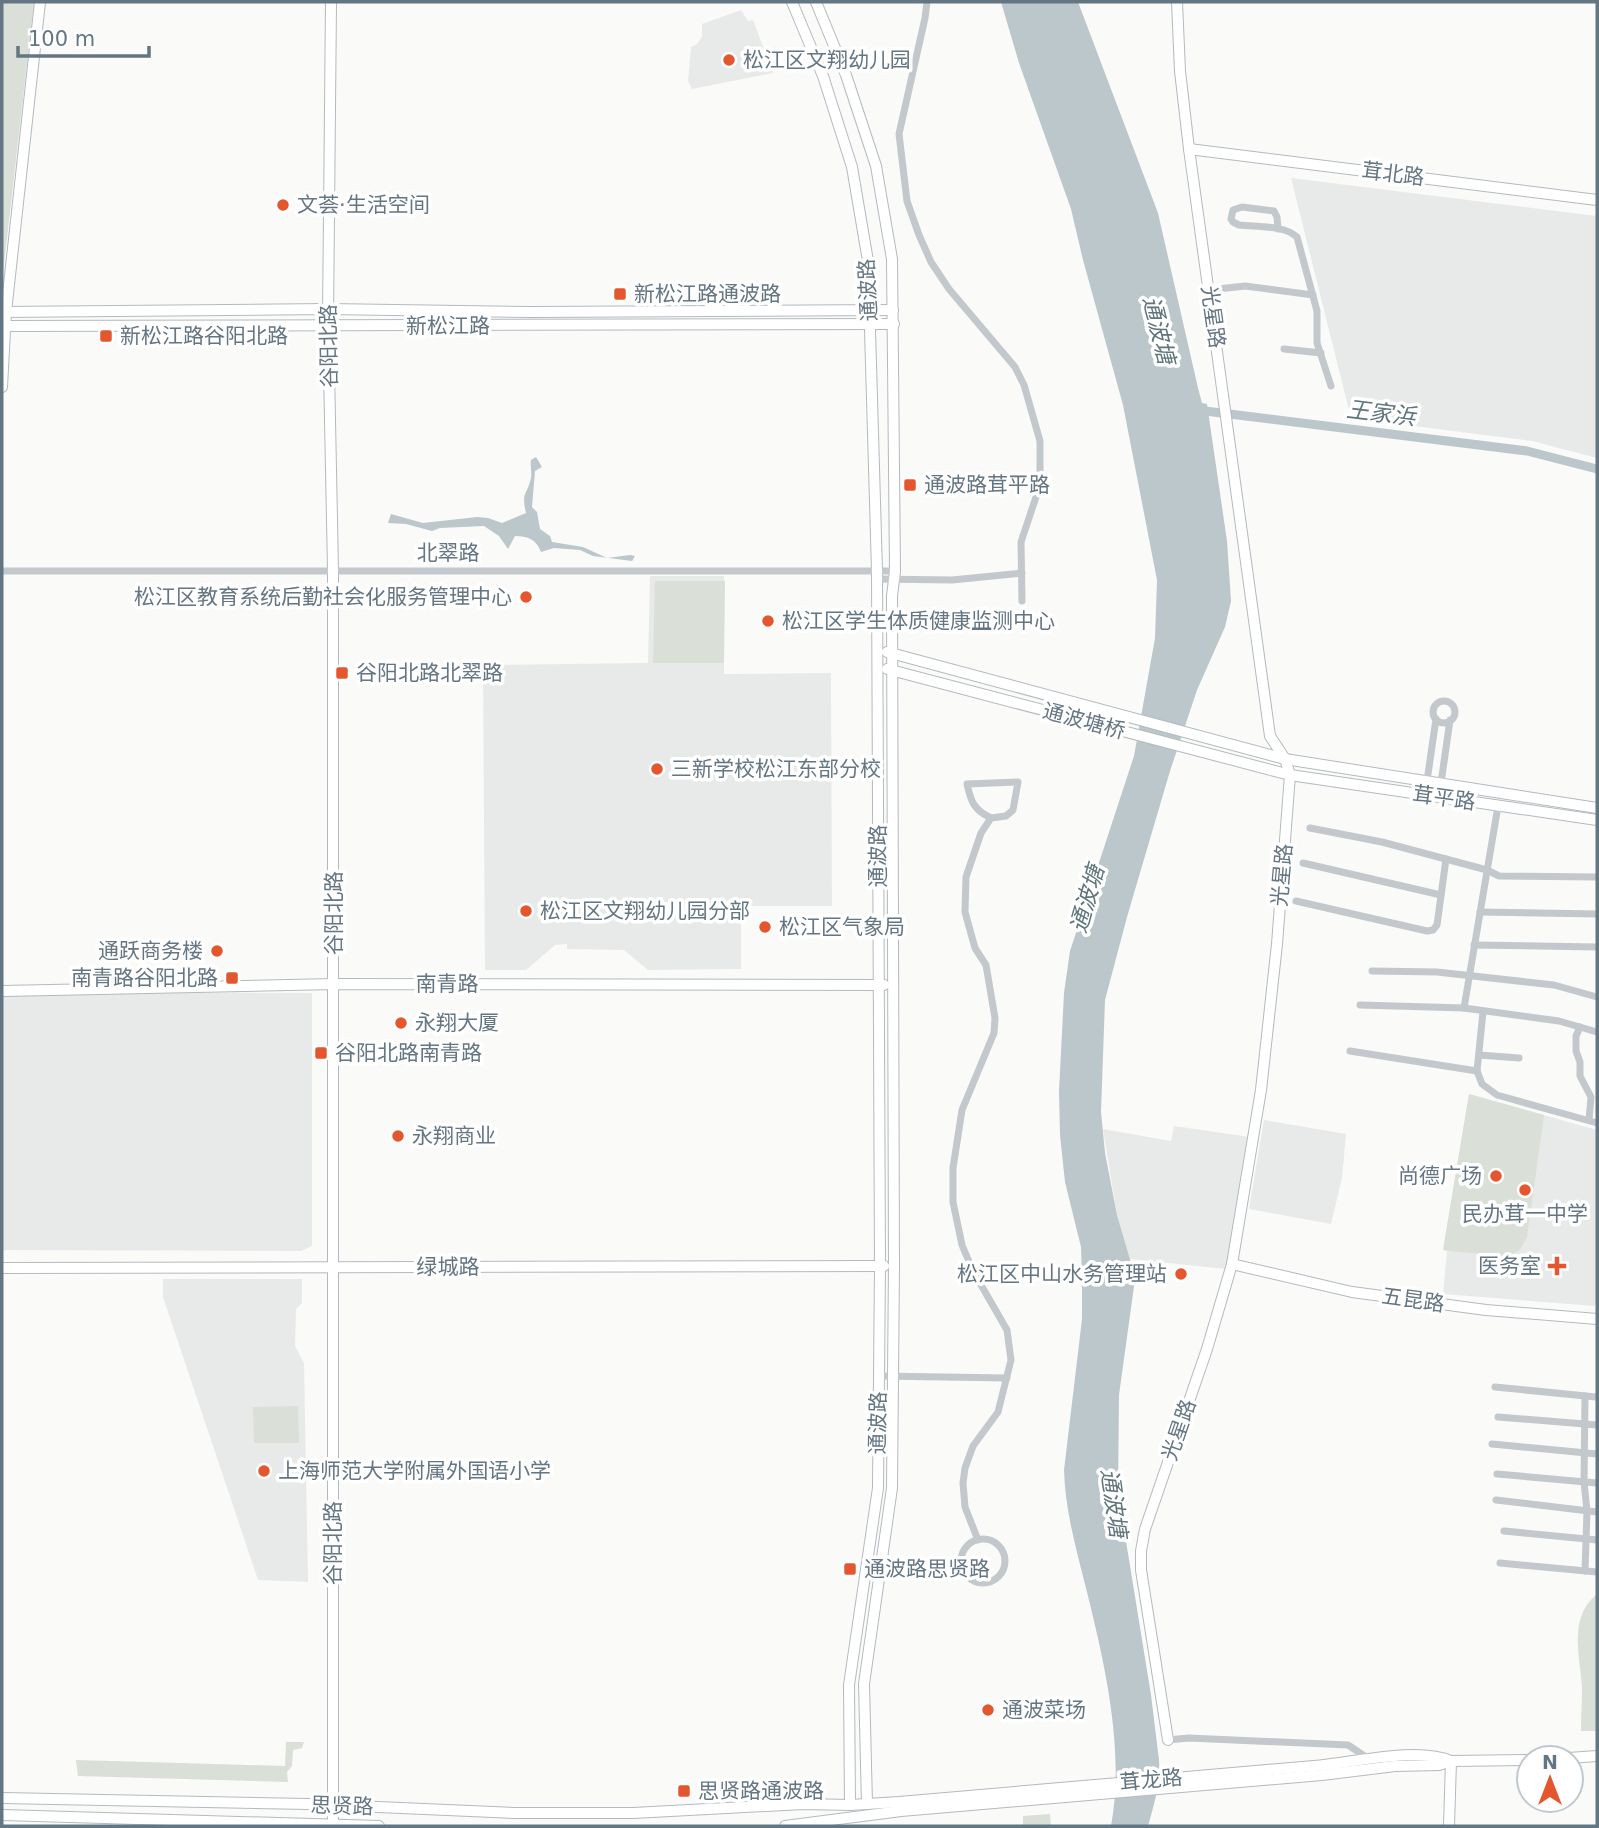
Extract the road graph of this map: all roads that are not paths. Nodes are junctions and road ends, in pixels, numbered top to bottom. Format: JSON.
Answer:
{"nodes":[{"id":1,"x":40,"y":2,"type":"edge"},
{"id":2,"x":331,"y":2,"type":"edge"},
{"id":3,"x":792,"y":2,"type":"edge"},
{"id":4,"x":816,"y":2,"type":"edge"},
{"id":5,"x":927,"y":2,"type":"edge"},
{"id":6,"x":1177,"y":2,"type":"edge"},
{"id":7,"x":1189,"y":149,"type":"junction"},
{"id":8,"x":1597,"y":200,"type":"edge"},
{"id":9,"x":1278,"y":229,"type":"junction"},
{"id":10,"x":1209,"y":289,"type":"junction"},
{"id":11,"x":1313,"y":295,"type":"junction"},
{"id":12,"x":328,"y":309,"type":"junction"},
{"id":13,"x":870,"y":310,"type":"junction"},
{"id":14,"x":893,"y":310,"type":"junction"},
{"id":15,"x":4,"y":312,"type":"edge"},
{"id":16,"x":870,"y":324,"type":"junction"},
{"id":17,"x":894,"y":324,"type":"junction"},
{"id":18,"x":4,"y":326,"type":"edge"},
{"id":19,"x":328,"y":326,"type":"junction"},
{"id":20,"x":1284,"y":349,"type":"dead end"},
{"id":21,"x":1321,"y":354,"type":"junction"},
{"id":22,"x":1331,"y":386,"type":"dead end"},
{"id":23,"x":2,"y":387,"type":"edge"},
{"id":24,"x":333,"y":570,"type":"junction"},
{"id":25,"x":2,"y":571,"type":"edge"},
{"id":26,"x":1022,"y":573,"type":"junction"},
{"id":27,"x":877,"y":575,"type":"junction"},
{"id":28,"x":894,"y":575,"type":"junction"},
{"id":29,"x":1022,"y":601,"type":"dead end"},
{"id":30,"x":877,"y":649,"type":"junction"},
{"id":31,"x":892,"y":653,"type":"junction"},
{"id":32,"x":877,"y":667,"type":"junction"},
{"id":33,"x":892,"y":670,"type":"junction"},
{"id":34,"x":1436,"y":719,"type":"junction"},
{"id":35,"x":1450,"y":720,"type":"junction"},
{"id":36,"x":1285,"y":759,"type":"junction"},
{"id":37,"x":1290,"y":775,"type":"junction"},
{"id":38,"x":1427,"y":781,"type":"junction"},
{"id":39,"x":1441,"y":783,"type":"junction"},
{"id":40,"x":1498,"y":806,"type":"junction"},
{"id":41,"x":1597,"y":807,"type":"edge"},
{"id":42,"x":991,"y":818,"type":"junction"},
{"id":43,"x":1597,"y":820,"type":"edge"},
{"id":44,"x":1310,"y":828,"type":"dead end"},
{"id":45,"x":1446,"y":859,"type":"junction"},
{"id":46,"x":1303,"y":863,"type":"dead end"},
{"id":47,"x":1487,"y":870,"type":"junction"},
{"id":48,"x":1597,"y":877,"type":"edge"},
{"id":49,"x":1441,"y":895,"type":"junction"},
{"id":50,"x":1296,"y":901,"type":"dead end"},
{"id":51,"x":1480,"y":912,"type":"junction"},
{"id":52,"x":1597,"y":914,"type":"edge"},
{"id":53,"x":1474,"y":945,"type":"junction"},
{"id":54,"x":1597,"y":947,"type":"edge"},
{"id":55,"x":1372,"y":971,"type":"dead end"},
{"id":56,"x":1469,"y":976,"type":"junction"},
{"id":57,"x":334,"y":984,"type":"junction"},
{"id":58,"x":879,"y":985,"type":"junction"},
{"id":59,"x":893,"y":985,"type":"junction"},
{"id":60,"x":2,"y":991,"type":"edge"},
{"id":61,"x":1597,"y":998,"type":"edge"},
{"id":62,"x":1360,"y":1005,"type":"dead end"},
{"id":63,"x":1464,"y":1008,"type":"junction"},
{"id":64,"x":1482,"y":1012,"type":"junction"},
{"id":65,"x":1580,"y":1027,"type":"junction"},
{"id":66,"x":1597,"y":1032,"type":"edge"},
{"id":67,"x":1350,"y":1051,"type":"dead end"},
{"id":68,"x":1479,"y":1055,"type":"junction"},
{"id":69,"x":1519,"y":1058,"type":"dead end"},
{"id":70,"x":1477,"y":1071,"type":"junction"},
{"id":71,"x":1594,"y":1096,"type":"edge"},
{"id":72,"x":1593,"y":1122,"type":"edge"},
{"id":73,"x":1232,"y":1264,"type":"junction"},
{"id":74,"x":894,"y":1265,"type":"junction"},
{"id":75,"x":880,"y":1266,"type":"junction"},
{"id":76,"x":334,"y":1267,"type":"junction"},
{"id":77,"x":2,"y":1268,"type":"edge"},
{"id":78,"x":1597,"y":1319,"type":"edge"},
{"id":79,"x":879,"y":1376,"type":"junction"},
{"id":80,"x":893,"y":1376,"type":"junction"},
{"id":81,"x":1007,"y":1378,"type":"junction"},
{"id":82,"x":1495,"y":1387,"type":"dead end"},
{"id":83,"x":1585,"y":1396,"type":"junction"},
{"id":84,"x":1596,"y":1398,"type":"edge"},
{"id":85,"x":1498,"y":1417,"type":"dead end"},
{"id":86,"x":1584,"y":1424,"type":"junction"},
{"id":87,"x":1597,"y":1425,"type":"edge"},
{"id":88,"x":1492,"y":1444,"type":"dead end"},
{"id":89,"x":1584,"y":1453,"type":"junction"},
{"id":90,"x":1597,"y":1454,"type":"edge"},
{"id":91,"x":1497,"y":1474,"type":"dead end"},
{"id":92,"x":1584,"y":1482,"type":"junction"},
{"id":93,"x":1597,"y":1483,"type":"edge"},
{"id":94,"x":1496,"y":1500,"type":"dead end"},
{"id":95,"x":1587,"y":1511,"type":"junction"},
{"id":96,"x":1597,"y":1512,"type":"edge"},
{"id":97,"x":1504,"y":1531,"type":"dead end"},
{"id":98,"x":978,"y":1539,"type":"junction"},
{"id":99,"x":1586,"y":1539,"type":"junction"},
{"id":100,"x":1597,"y":1540,"type":"edge"},
{"id":101,"x":1500,"y":1563,"type":"dead end"},
{"id":102,"x":1586,"y":1571,"type":"junction"},
{"id":103,"x":1597,"y":1572,"type":"edge"},
{"id":104,"x":1168,"y":1740,"type":"joint"},
{"id":105,"x":1370,"y":1760,"type":"junction"},
{"id":106,"x":1515,"y":1760,"type":"edge"},
{"id":107,"x":1451,"y":1761,"type":"junction"},
{"id":108,"x":1322,"y":1770,"type":"junction"},
{"id":109,"x":2,"y":1798,"type":"edge"},
{"id":110,"x":866,"y":1804,"type":"junction"},
{"id":111,"x":850,"y":1805,"type":"junction"},
{"id":112,"x":333,"y":1806,"type":"junction"},
{"id":113,"x":900,"y":1807,"type":"junction"},
{"id":114,"x":2,"y":1815,"type":"edge"},
{"id":115,"x":852,"y":1818,"type":"junction"},
{"id":116,"x":333,"y":1826,"type":"edge"},
{"id":117,"x":379,"y":1826,"type":"edge"},
{"id":118,"x":785,"y":1826,"type":"edge"},
{"id":119,"x":1449,"y":1826,"type":"edge"}],
"edges":[{"from":1,"to":15,"type":"main road"},
{"from":2,"to":12,"type":"main road","name":"谷阳北路"},
{"from":3,"to":13,"type":"main road","name":"通波路"},
{"from":4,"to":14,"type":"main road","name":"通波路"},
{"from":5,"to":26,"type":"street"},
{"from":6,"to":7,"type":"main road","name":"光星路"},
{"from":7,"to":8,"type":"main road","name":"茸北路"},
{"from":7,"to":10,"type":"main road","name":"光星路"},
{"from":9,"to":9,"type":"street"},
{"from":9,"to":11,"type":"street"},
{"from":10,"to":11,"type":"street"},
{"from":10,"to":36,"type":"main road","name":"光星路"},
{"from":11,"to":21,"type":"street"},
{"from":12,"to":13,"type":"main road","name":"新松江路"},
{"from":12,"to":15,"type":"main road","name":"新松江路"},
{"from":12,"to":19,"type":"main road","name":"谷阳北路"},
{"from":13,"to":14,"type":"main road","name":"新松江路"},
{"from":13,"to":16,"type":"main road","name":"通波路"},
{"from":14,"to":17,"type":"main road","name":"通波路"},
{"from":15,"to":18,"type":"main road"},
{"from":16,"to":17,"type":"main road","name":"新松江路"},
{"from":16,"to":19,"type":"main road","name":"新松江路"},
{"from":16,"to":27,"type":"main road","name":"通波路"},
{"from":17,"to":28,"type":"main road","name":"通波路"},
{"from":18,"to":19,"type":"main road","name":"新松江路"},
{"from":18,"to":23,"type":"main road"},
{"from":19,"to":24,"type":"main road","name":"谷阳北路"},
{"from":20,"to":21,"type":"street"},
{"from":21,"to":22,"type":"street"},
{"from":24,"to":25,"type":"street","name":"北翠路"},
{"from":24,"to":27,"type":"street","name":"北翠路"},
{"from":24,"to":57,"type":"main road","name":"谷阳北路"},
{"from":26,"to":28,"type":"street","name":"北翠路"},
{"from":26,"to":29,"type":"street"},
{"from":27,"to":28,"type":"street","name":"北翠路"},
{"from":27,"to":30,"type":"main road","name":"通波路"},
{"from":28,"to":31,"type":"main road","name":"通波路"},
{"from":30,"to":31,"type":"main road"},
{"from":30,"to":32,"type":"main road","name":"通波路"},
{"from":31,"to":33,"type":"main road","name":"通波路"},
{"from":31,"to":36,"type":"main road"},
{"from":32,"to":33,"type":"main road","name":"通波塘桥"},
{"from":32,"to":58,"type":"main road","name":"通波路"},
{"from":33,"to":37,"type":"main road","name":"通波塘桥"},
{"from":33,"to":59,"type":"main road","name":"通波路"},
{"from":34,"to":35,"type":"street"},
{"from":34,"to":35,"type":"street"},
{"from":34,"to":38,"type":"street"},
{"from":35,"to":39,"type":"street"},
{"from":36,"to":37,"type":"main road","name":"光星路"},
{"from":36,"to":38,"type":"main road"},
{"from":37,"to":40,"type":"main road","name":"茸平路"},
{"from":37,"to":73,"type":"main road","name":"光星路"},
{"from":38,"to":39,"type":"main road"},
{"from":39,"to":41,"type":"main road"},
{"from":40,"to":43,"type":"main road","name":"茸平路"},
{"from":40,"to":47,"type":"street"},
{"from":42,"to":42,"type":"street"},
{"from":42,"to":81,"type":"street"},
{"from":44,"to":45,"type":"street"},
{"from":45,"to":47,"type":"street"},
{"from":45,"to":49,"type":"street"},
{"from":46,"to":49,"type":"street"},
{"from":47,"to":48,"type":"street"},
{"from":47,"to":51,"type":"street"},
{"from":49,"to":50,"type":"street"},
{"from":51,"to":52,"type":"street"},
{"from":51,"to":53,"type":"street"},
{"from":53,"to":54,"type":"street"},
{"from":53,"to":56,"type":"street"},
{"from":55,"to":56,"type":"street"},
{"from":56,"to":61,"type":"street"},
{"from":56,"to":63,"type":"street"},
{"from":57,"to":58,"type":"main road","name":"南青路"},
{"from":57,"to":60,"type":"main road","name":"南青路"},
{"from":57,"to":76,"type":"main road","name":"谷阳北路"},
{"from":58,"to":59,"type":"main road","name":"南青路"},
{"from":58,"to":75,"type":"main road","name":"通波路"},
{"from":59,"to":74,"type":"main road","name":"通波路"},
{"from":62,"to":63,"type":"street"},
{"from":63,"to":64,"type":"street"},
{"from":64,"to":65,"type":"street"},
{"from":64,"to":68,"type":"street"},
{"from":65,"to":66,"type":"street"},
{"from":65,"to":71,"type":"street"},
{"from":67,"to":70,"type":"street"},
{"from":68,"to":69,"type":"street"},
{"from":68,"to":70,"type":"street"},
{"from":70,"to":72,"type":"street"},
{"from":71,"to":72,"type":"street"},
{"from":73,"to":78,"type":"main road","name":"五昆路"},
{"from":73,"to":104,"type":"main road","name":"光星路"},
{"from":74,"to":75,"type":"main road","name":"绿城路"},
{"from":74,"to":80,"type":"main road","name":"通波路"},
{"from":75,"to":76,"type":"main road","name":"绿城路"},
{"from":75,"to":79,"type":"main road","name":"通波路"},
{"from":76,"to":77,"type":"main road","name":"绿城路"},
{"from":76,"to":112,"type":"main road","name":"谷阳北路"},
{"from":79,"to":80,"type":"street"},
{"from":79,"to":111,"type":"main road","name":"通波路"},
{"from":80,"to":81,"type":"street"},
{"from":80,"to":110,"type":"main road","name":"通波路"},
{"from":81,"to":98,"type":"street"},
{"from":82,"to":83,"type":"street"},
{"from":83,"to":84,"type":"street"},
{"from":83,"to":86,"type":"street"},
{"from":85,"to":86,"type":"street"},
{"from":86,"to":87,"type":"street"},
{"from":86,"to":89,"type":"street"},
{"from":88,"to":89,"type":"street"},
{"from":89,"to":90,"type":"street"},
{"from":89,"to":92,"type":"street"},
{"from":91,"to":92,"type":"street"},
{"from":92,"to":93,"type":"street"},
{"from":92,"to":95,"type":"street"},
{"from":94,"to":95,"type":"street"},
{"from":95,"to":96,"type":"street"},
{"from":95,"to":99,"type":"street"},
{"from":97,"to":99,"type":"street"},
{"from":98,"to":98,"type":"street"},
{"from":99,"to":100,"type":"street"},
{"from":99,"to":102,"type":"street"},
{"from":101,"to":102,"type":"street"},
{"from":102,"to":103,"type":"street"},
{"from":104,"to":105,"type":"street"},
{"from":105,"to":107,"type":"main road","name":"茸龙路"},
{"from":105,"to":108,"type":"main road","name":"茸龙路"},
{"from":106,"to":107,"type":"main road","name":"茸龙路"},
{"from":107,"to":108,"type":"main road","name":"茸龙路"},
{"from":107,"to":119,"type":"main road"},
{"from":108,"to":113,"type":"main road","name":"茸龙路"},
{"from":109,"to":112,"type":"main road","name":"思贤路"},
{"from":110,"to":111,"type":"main road","name":"茸龙路"},
{"from":110,"to":113,"type":"main road","name":"茸龙路"},
{"from":110,"to":115,"type":"main road"},
{"from":111,"to":112,"type":"main road","name":"思贤路"},
{"from":112,"to":116,"type":"main road","name":"谷阳北路"},
{"from":113,"to":115,"type":"main road"},
{"from":114,"to":116,"type":"main road","name":"思贤路"},
{"from":115,"to":118,"type":"main road"},
{"from":116,"to":117,"type":"main road","name":"思贤路"}]}
